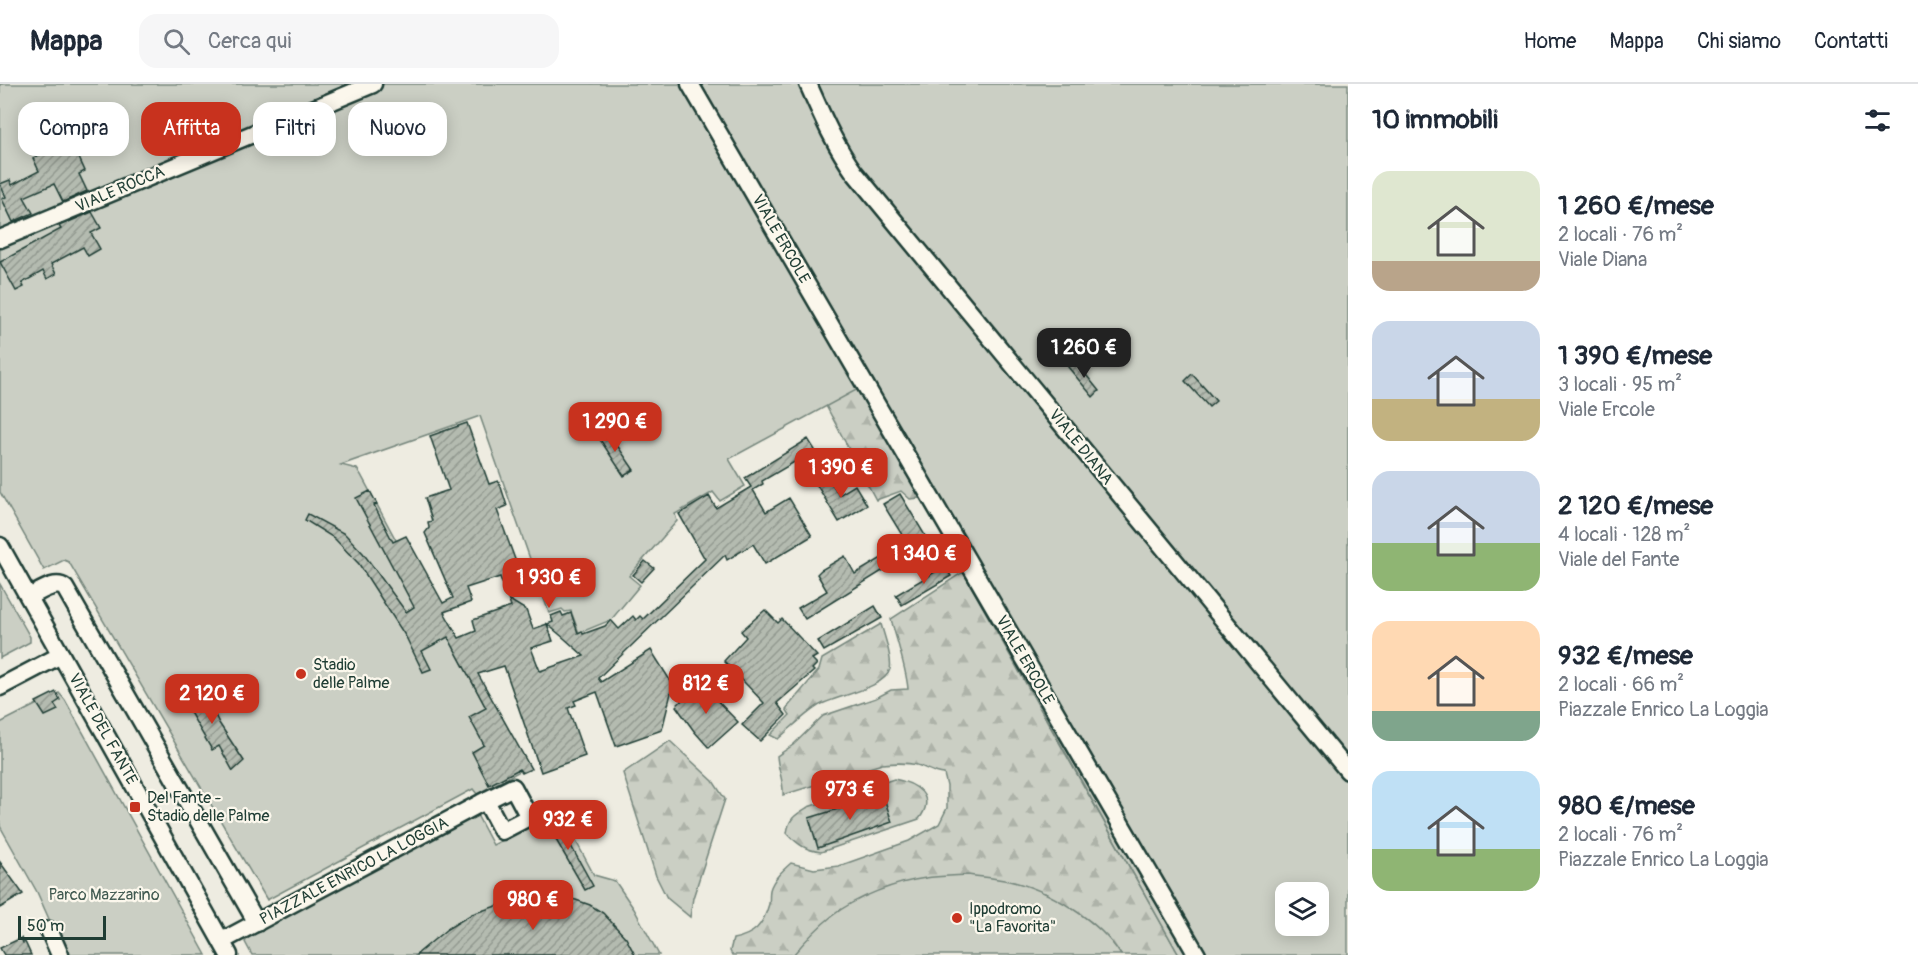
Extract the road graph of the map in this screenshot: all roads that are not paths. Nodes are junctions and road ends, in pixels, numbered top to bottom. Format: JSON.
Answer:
{"nodes":[{"id":1,"x":373,"y":84,"type":"edge"},
{"id":2,"x":690,"y":84,"type":"edge"},
{"id":3,"x":808,"y":84,"type":"edge"},
{"id":4,"x":0,"y":239,"type":"edge"},
{"id":5,"x":0,"y":546,"type":"edge"},
{"id":6,"x":29,"y":597,"type":"junction"},
{"id":7,"x":61,"y":655,"type":"junction"},
{"id":8,"x":0,"y":687,"type":"edge"},
{"id":9,"x":1348,"y":771,"type":"edge"},
{"id":10,"x":486,"y":801,"type":"dead end"},
{"id":11,"x":256,"y":923,"type":"junction"},
{"id":12,"x":49,"y":930,"type":"dead end"},
{"id":13,"x":226,"y":950,"type":"edge"},
{"id":14,"x":60,"y":955,"type":"edge"},
{"id":15,"x":1197,"y":955,"type":"edge"}],
"edges":[{"from":1,"to":4,"type":"street","name":"VIALE ROCCA"},
{"from":2,"to":15,"type":"street","name":"VIALE ERCOLE"},
{"from":3,"to":9,"type":"street","name":"VIALE DIANA"},
{"from":5,"to":6,"type":"street","name":"VIALE DEL FANTE"},
{"from":6,"to":7,"type":"street","name":"VIALE DEL FANTE"},
{"from":6,"to":11,"type":"street"},
{"from":7,"to":8,"type":"street"},
{"from":7,"to":13,"type":"street","name":"VIALE DEL FANTE"},
{"from":10,"to":11,"type":"street","name":"PIAZZALE ENRICO LA LOGGIA"},
{"from":11,"to":13,"type":"street","name":"PIAZZALE ENRICO LA LOGGIA"},
{"from":12,"to":14,"type":"street"}]}
